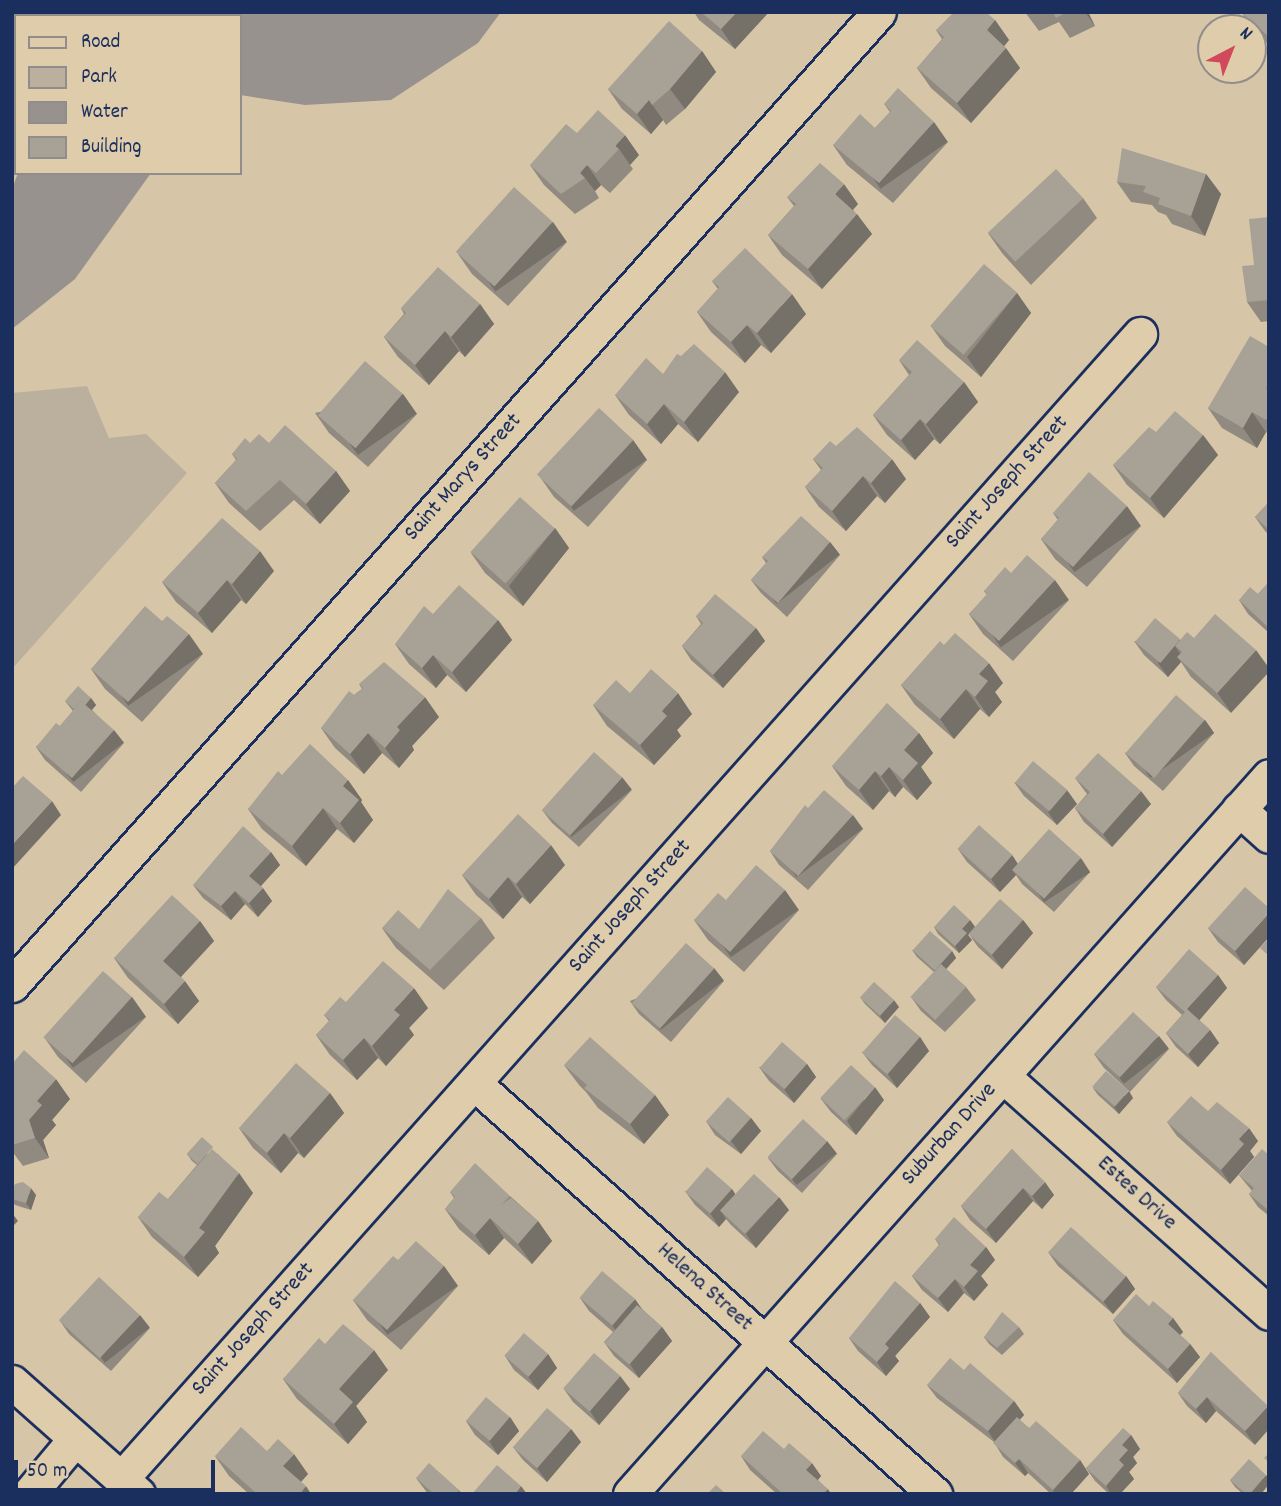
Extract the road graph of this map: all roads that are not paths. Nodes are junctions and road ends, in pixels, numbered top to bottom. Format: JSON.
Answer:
{"nodes":[{"id":1,"x":879,"y":12,"type":"edge"},
{"id":2,"x":1140,"y":334,"type":"dead end"},
{"id":3,"x":1269,"y":776,"type":"edge"},
{"id":4,"x":1239,"y":809,"type":"junction"},
{"id":5,"x":1269,"y":835,"type":"edge"},
{"id":6,"x":12,"y":985,"type":"edge"},
{"id":7,"x":1003,"y":1076,"type":"junction"},
{"id":8,"x":474,"y":1083,"type":"junction"},
{"id":9,"x":1269,"y":1313,"type":"edge"},
{"id":10,"x":765,"y":1342,"type":"junction"},
{"id":11,"x":12,"y":1382,"type":"edge"},
{"id":12,"x":75,"y":1439,"type":"junction"},
{"id":13,"x":129,"y":1486,"type":"edge"},
{"id":14,"x":29,"y":1494,"type":"edge"},
{"id":15,"x":630,"y":1494,"type":"edge"},
{"id":16,"x":935,"y":1494,"type":"edge"}],
"edges":[{"from":1,"to":6,"type":"street","name":"Saint Marys Street"},
{"from":2,"to":8,"type":"street","name":"Saint Joseph Street"},
{"from":3,"to":4,"type":"street","name":"Suburban Drive"},
{"from":4,"to":5,"type":"street"},
{"from":4,"to":7,"type":"street","name":"Suburban Drive"},
{"from":7,"to":9,"type":"street","name":"Estes Drive"},
{"from":7,"to":10,"type":"street","name":"Suburban Drive"},
{"from":8,"to":10,"type":"street","name":"Helena Street"},
{"from":8,"to":13,"type":"street","name":"Saint Joseph Street"},
{"from":10,"to":15,"type":"street","name":"Suburban Drive"},
{"from":10,"to":16,"type":"street","name":"Helena Street"},
{"from":11,"to":12,"type":"street"},
{"from":12,"to":13,"type":"street"},
{"from":12,"to":14,"type":"street"}]}
